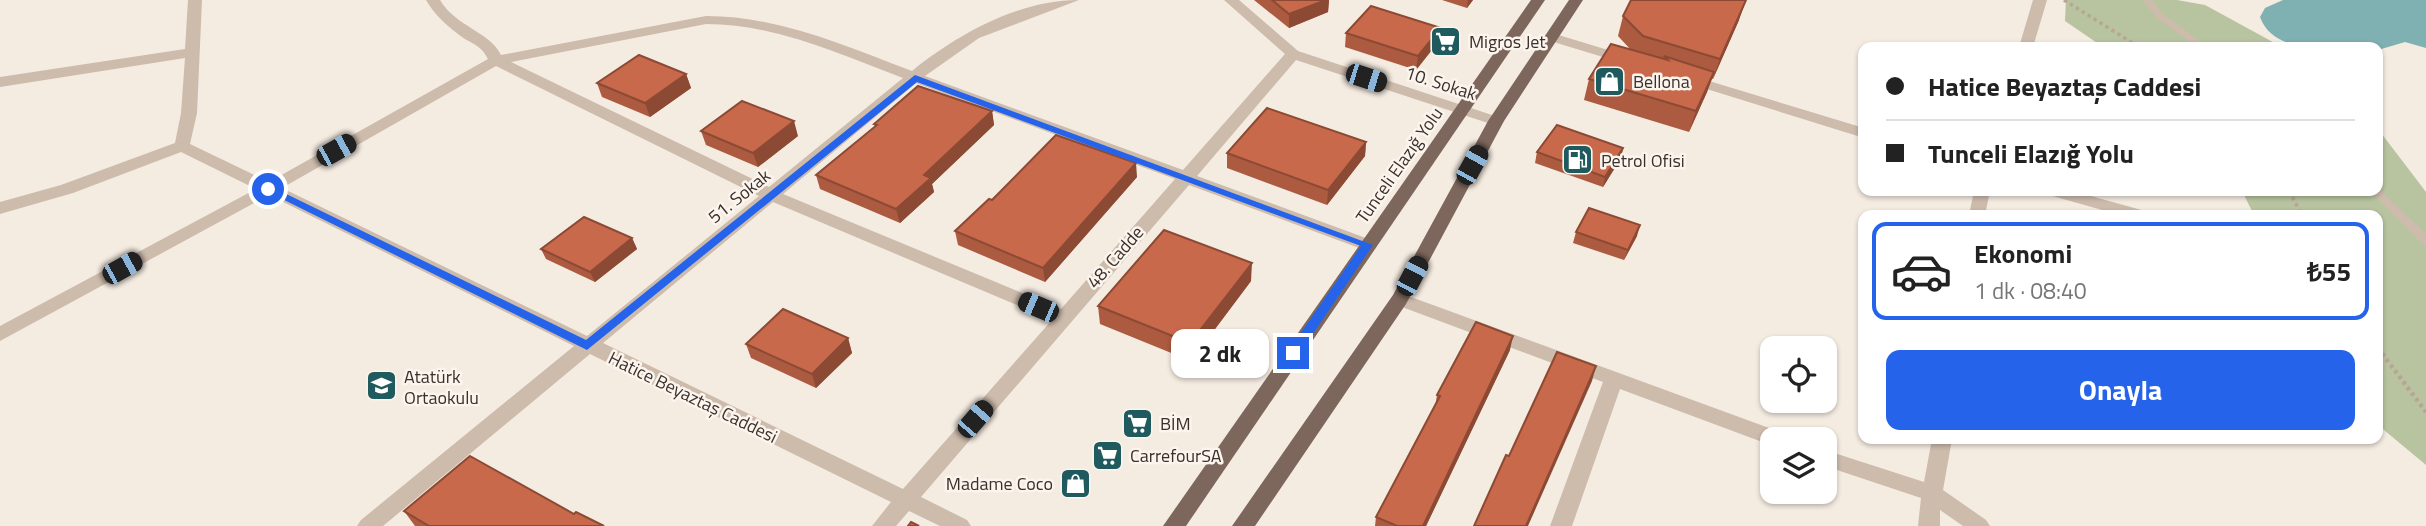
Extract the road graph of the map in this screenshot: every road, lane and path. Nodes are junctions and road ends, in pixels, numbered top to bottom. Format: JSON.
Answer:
{"nodes":[{"id":1,"x":194,"y":0,"type":"edge"},
{"id":2,"x":433,"y":0,"type":"edge"},
{"id":3,"x":1072,"y":0,"type":"edge"},
{"id":4,"x":1231,"y":0,"type":"edge"},
{"id":5,"x":1538,"y":0,"type":"edge"},
{"id":6,"x":1576,"y":0,"type":"edge"},
{"id":7,"x":2040,"y":0,"type":"edge"},
{"id":8,"x":2064,"y":0,"type":"edge"},
{"id":9,"x":2147,"y":0,"type":"edge"},
{"id":10,"x":1552,"y":37,"type":"junction"},
{"id":11,"x":2027,"y":42,"type":"edge"},
{"id":12,"x":2131,"y":42,"type":"edge"},
{"id":13,"x":2196,"y":42,"type":"edge"},
{"id":14,"x":192,"y":52,"type":"junction"},
{"id":15,"x":1293,"y":54,"type":"junction"},
{"id":16,"x":496,"y":60,"type":"junction"},
{"id":17,"x":1643,"y":65,"type":"edge"},
{"id":18,"x":1669,"y":73,"type":"edge"},
{"id":19,"x":915,"y":78,"type":"junction"},
{"id":20,"x":0,"y":82,"type":"edge"},
{"id":21,"x":1462,"y":111,"type":"junction"},
{"id":22,"x":1496,"y":121,"type":"junction"},
{"id":23,"x":1858,"y":131,"type":"edge"},
{"id":24,"x":182,"y":146,"type":"junction"},
{"id":25,"x":1186,"y":177,"type":"junction"},
{"id":26,"x":268,"y":189,"type":"junction"},
{"id":27,"x":771,"y":195,"type":"junction"},
{"id":28,"x":2072,"y":196,"type":"edge"},
{"id":29,"x":2381,"y":196,"type":"edge"},
{"id":30,"x":0,"y":208,"type":"edge"},
{"id":31,"x":2122,"y":210,"type":"edge"},
{"id":32,"x":2426,"y":241,"type":"edge"},
{"id":33,"x":1368,"y":245,"type":"junction"},
{"id":34,"x":1400,"y":299,"type":"junction"},
{"id":35,"x":1063,"y":317,"type":"junction"},
{"id":36,"x":0,"y":334,"type":"edge"},
{"id":37,"x":587,"y":346,"type":"junction"},
{"id":38,"x":2383,"y":355,"type":"edge"},
{"id":39,"x":1615,"y":377,"type":"junction"},
{"id":40,"x":2426,"y":412,"type":"edge"},
{"id":41,"x":1760,"y":433,"type":"edge"},
{"id":42,"x":1941,"y":444,"type":"edge"},
{"id":43,"x":1837,"y":462,"type":"edge"},
{"id":44,"x":1932,"y":493,"type":"junction"},
{"id":45,"x":906,"y":500,"type":"junction"},
{"id":46,"x":368,"y":526,"type":"edge"},
{"id":47,"x":883,"y":526,"type":"edge"},
{"id":48,"x":960,"y":526,"type":"edge"},
{"id":49,"x":1174,"y":526,"type":"edge"},
{"id":50,"x":1243,"y":526,"type":"edge"},
{"id":51,"x":1561,"y":526,"type":"edge"},
{"id":52,"x":1929,"y":526,"type":"edge"},
{"id":53,"x":1979,"y":526,"type":"edge"}],
"edges":[{"from":1,"to":14,"type":"street"},
{"from":2,"to":16,"type":"street"},
{"from":3,"to":19,"type":"street","name":"51. Sokak"},
{"from":4,"to":15,"type":"street","name":"10. Sokak"},
{"from":5,"to":21,"type":"main road","name":"Tunceli Elazığ Yolu"},
{"from":6,"to":10,"type":"main road"},
{"from":7,"to":11,"type":"street"},
{"from":8,"to":12,"type":"path"},
{"from":9,"to":13,"type":"lane"},
{"from":10,"to":17,"type":"street"},
{"from":10,"to":22,"type":"main road"},
{"from":14,"to":20,"type":"street"},
{"from":14,"to":24,"type":"street"},
{"from":15,"to":21,"type":"street","name":"10. Sokak"},
{"from":15,"to":25,"type":"street","name":"48. Cadde"},
{"from":16,"to":19,"type":"street"},
{"from":16,"to":26,"type":"street"},
{"from":16,"to":27,"type":"street"},
{"from":18,"to":23,"type":"street"},
{"from":19,"to":25,"type":"street"},
{"from":19,"to":27,"type":"street","name":"51. Sokak"},
{"from":21,"to":22,"type":"street","name":"10. Sokak"},
{"from":21,"to":33,"type":"main road","name":"Tunceli Elazığ Yolu"},
{"from":22,"to":34,"type":"main road"},
{"from":24,"to":26,"type":"street","name":"Hatice Beyaztaş Caddesi"},
{"from":24,"to":30,"type":"street"},
{"from":25,"to":33,"type":"street"},
{"from":25,"to":35,"type":"street","name":"48. Cadde"},
{"from":26,"to":36,"type":"street"},
{"from":26,"to":37,"type":"street","name":"Hatice Beyaztaş Caddesi"},
{"from":27,"to":35,"type":"street"},
{"from":27,"to":37,"type":"street","name":"51. Sokak"},
{"from":28,"to":31,"type":"street"},
{"from":29,"to":32,"type":"lane"},
{"from":33,"to":49,"type":"main road","name":"Tunceli Elazığ Yolu"},
{"from":34,"to":39,"type":"street"},
{"from":34,"to":50,"type":"main road"},
{"from":35,"to":45,"type":"street","name":"48. Cadde"},
{"from":37,"to":45,"type":"street","name":"Hatice Beyaztaş Caddesi"},
{"from":37,"to":46,"type":"street","name":"51. Sokak"},
{"from":38,"to":40,"type":"path"},
{"from":39,"to":41,"type":"street"},
{"from":39,"to":51,"type":"street"},
{"from":42,"to":44,"type":"street"},
{"from":43,"to":44,"type":"street"},
{"from":44,"to":52,"type":"street"},
{"from":44,"to":53,"type":"street"},
{"from":45,"to":47,"type":"street","name":"48. Cadde"},
{"from":45,"to":48,"type":"street","name":"Hatice Beyaztaş Caddesi"}]}
